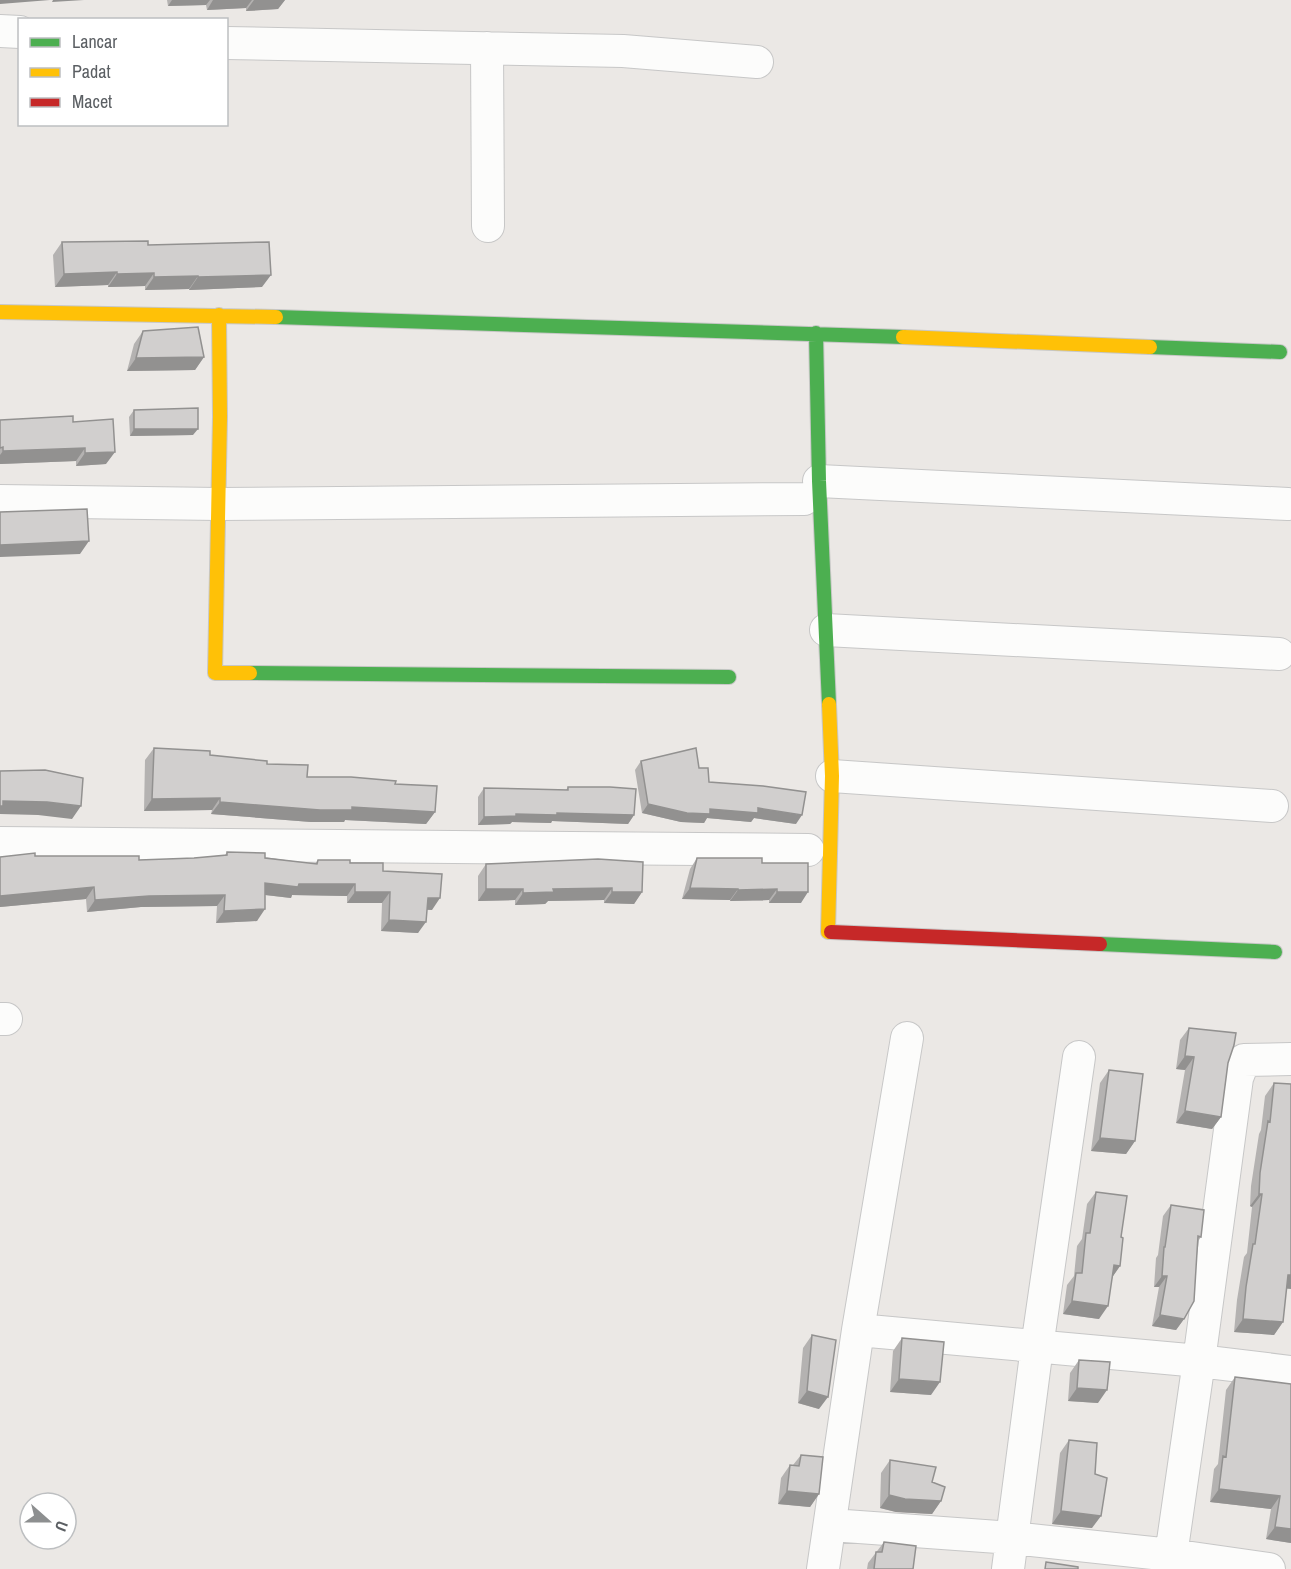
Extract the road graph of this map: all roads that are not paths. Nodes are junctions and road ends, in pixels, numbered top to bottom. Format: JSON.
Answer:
{"nodes":[{"id":1,"x":0,"y":31,"type":"edge"},
{"id":2,"x":18,"y":32,"type":"edge"},
{"id":3,"x":228,"y":43,"type":"edge"},
{"id":4,"x":487,"y":48,"type":"junction"},
{"id":5,"x":757,"y":62,"type":"dead end"},
{"id":6,"x":488,"y":226,"type":"dead end"},
{"id":7,"x":0,"y":312,"type":"edge"},
{"id":8,"x":219,"y":315,"type":"junction"},
{"id":9,"x":816,"y":333,"type":"junction"},
{"id":10,"x":1280,"y":352,"type":"dead end"},
{"id":11,"x":811,"y":490,"type":"junction"},
{"id":12,"x":0,"y":501,"type":"edge"},
{"id":13,"x":218,"y":504,"type":"junction"},
{"id":14,"x":1288,"y":504,"type":"dead end"},
{"id":15,"x":826,"y":630,"type":"junction"},
{"id":16,"x":1280,"y":654,"type":"dead end"},
{"id":17,"x":729,"y":676,"type":"dead end"},
{"id":18,"x":832,"y":776,"type":"junction"},
{"id":19,"x":1272,"y":806,"type":"dead end"},
{"id":20,"x":0,"y":843,"type":"edge"},
{"id":21,"x":808,"y":850,"type":"dead end"},
{"id":22,"x":1275,"y":952,"type":"dead end"},
{"id":23,"x":907,"y":1038,"type":"dead end"},
{"id":24,"x":1079,"y":1057,"type":"dead end"},
{"id":25,"x":1291,"y":1059,"type":"edge"},
{"id":26,"x":858,"y":1330,"type":"junction"},
{"id":27,"x":1037,"y":1347,"type":"junction"},
{"id":28,"x":1198,"y":1361,"type":"junction"},
{"id":29,"x":1291,"y":1372,"type":"edge"},
{"id":30,"x":831,"y":1525,"type":"junction"},
{"id":31,"x":1012,"y":1538,"type":"junction"},
{"id":32,"x":1170,"y":1562,"type":"edge"},
{"id":33,"x":823,"y":1569,"type":"edge"},
{"id":34,"x":1008,"y":1569,"type":"edge"},
{"id":35,"x":1269,"y":1569,"type":"edge"}],
"edges":[{"from":1,"to":2,"type":"street"},
{"from":3,"to":4,"type":"street"},
{"from":4,"to":5,"type":"street"},
{"from":4,"to":6,"type":"street"},
{"from":7,"to":8,"type":"street"},
{"from":8,"to":9,"type":"street"},
{"from":8,"to":13,"type":"street"},
{"from":9,"to":10,"type":"street"},
{"from":9,"to":11,"type":"street"},
{"from":11,"to":13,"type":"street"},
{"from":11,"to":14,"type":"street"},
{"from":11,"to":15,"type":"street"},
{"from":12,"to":13,"type":"street"},
{"from":13,"to":17,"type":"street"},
{"from":15,"to":16,"type":"street"},
{"from":15,"to":18,"type":"street"},
{"from":18,"to":19,"type":"street"},
{"from":18,"to":22,"type":"street"},
{"from":20,"to":21,"type":"street"},
{"from":23,"to":26,"type":"street"},
{"from":24,"to":27,"type":"street"},
{"from":25,"to":28,"type":"street"},
{"from":26,"to":27,"type":"street"},
{"from":26,"to":30,"type":"street"},
{"from":27,"to":28,"type":"street"},
{"from":27,"to":31,"type":"street"},
{"from":28,"to":29,"type":"street"},
{"from":28,"to":32,"type":"street"},
{"from":30,"to":31,"type":"street"},
{"from":30,"to":33,"type":"street"},
{"from":31,"to":32,"type":"street"},
{"from":31,"to":34,"type":"street"},
{"from":32,"to":35,"type":"street"}]}
